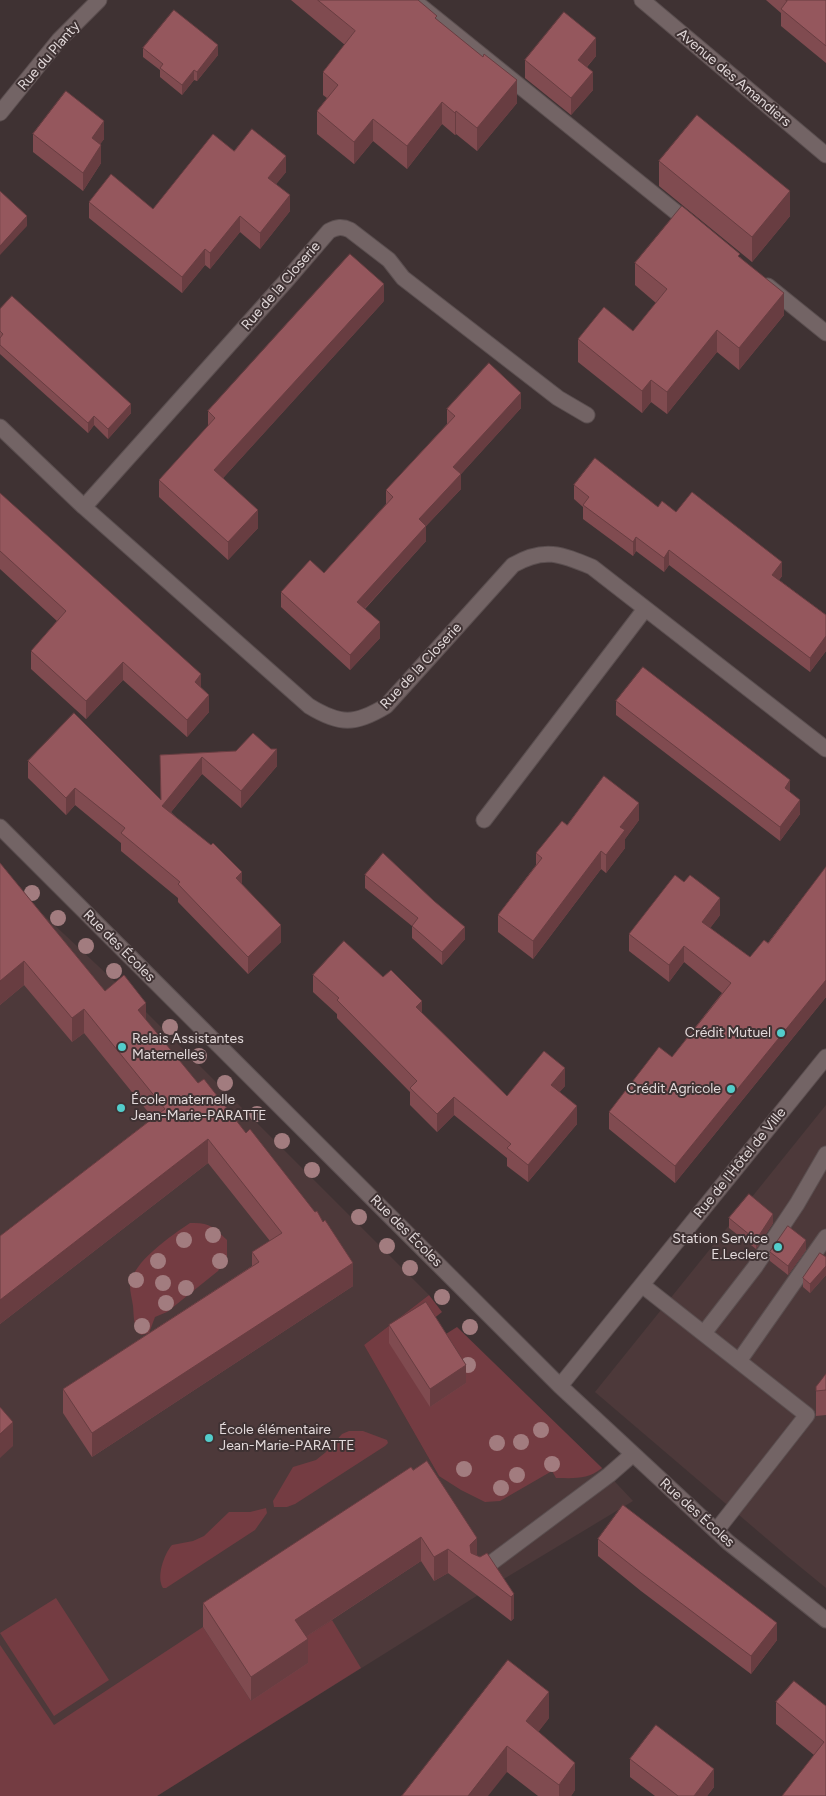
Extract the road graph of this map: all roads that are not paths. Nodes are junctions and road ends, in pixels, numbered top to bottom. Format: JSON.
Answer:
{"nodes":[{"id":1,"x":99,"y":0,"type":"edge"},
{"id":2,"x":413,"y":0,"type":"edge"},
{"id":3,"x":642,"y":0,"type":"edge"},
{"id":4,"x":0,"y":113,"type":"edge"},
{"id":5,"x":826,"y":155,"type":"edge"},
{"id":6,"x":702,"y":232,"type":"edge"},
{"id":7,"x":756,"y":276,"type":"edge"},
{"id":8,"x":826,"y":333,"type":"edge"},
{"id":9,"x":587,"y":415,"type":"dead end"},
{"id":10,"x":0,"y":427,"type":"edge"},
{"id":11,"x":84,"y":506,"type":"junction"},
{"id":12,"x":645,"y":609,"type":"junction"},
{"id":13,"x":826,"y":749,"type":"edge"},
{"id":14,"x":484,"y":820,"type":"dead end"},
{"id":15,"x":0,"y":827,"type":"edge"},
{"id":16,"x":826,"y":1057,"type":"edge"},
{"id":17,"x":826,"y":1154,"type":"edge"},
{"id":18,"x":826,"y":1237,"type":"edge"},
{"id":19,"x":642,"y":1285,"type":"junction"},
{"id":20,"x":704,"y":1333,"type":"junction"},
{"id":21,"x":739,"y":1361,"type":"junction"},
{"id":22,"x":560,"y":1386,"type":"junction"},
{"id":23,"x":633,"y":1454,"type":"junction"},
{"id":24,"x":716,"y":1531,"type":"junction"},
{"id":25,"x":479,"y":1572,"type":"edge"},
{"id":26,"x":826,"y":1620,"type":"edge"}],
"edges":[{"from":1,"to":4,"type":"street","name":"Rue du Planty"},
{"from":2,"to":6,"type":"street"},
{"from":3,"to":5,"type":"street","name":"Avenue des Amandiers"},
{"from":7,"to":8,"type":"street"},
{"from":9,"to":11,"type":"street","name":"Rue de la Closerie"},
{"from":10,"to":11,"type":"street","name":"Rue de la Closerie"},
{"from":11,"to":12,"type":"street","name":"Rue de la Closerie"},
{"from":12,"to":13,"type":"street","name":"Rue de la Closerie"},
{"from":12,"to":14,"type":"street"},
{"from":15,"to":22,"type":"street","name":"Rue des Écoles"},
{"from":16,"to":19,"type":"street","name":"Rue de l'Hôtel de Ville"},
{"from":17,"to":20,"type":"street"},
{"from":18,"to":21,"type":"street"},
{"from":19,"to":20,"type":"street"},
{"from":19,"to":22,"type":"street","name":"Rue de l'Hôtel de Ville"},
{"from":20,"to":21,"type":"street"},
{"from":21,"to":24,"type":"street"},
{"from":22,"to":23,"type":"street","name":"Rue des Écoles"},
{"from":23,"to":24,"type":"street","name":"Rue des Écoles"},
{"from":23,"to":25,"type":"street"},
{"from":24,"to":26,"type":"street","name":"Rue des Écoles"}]}
